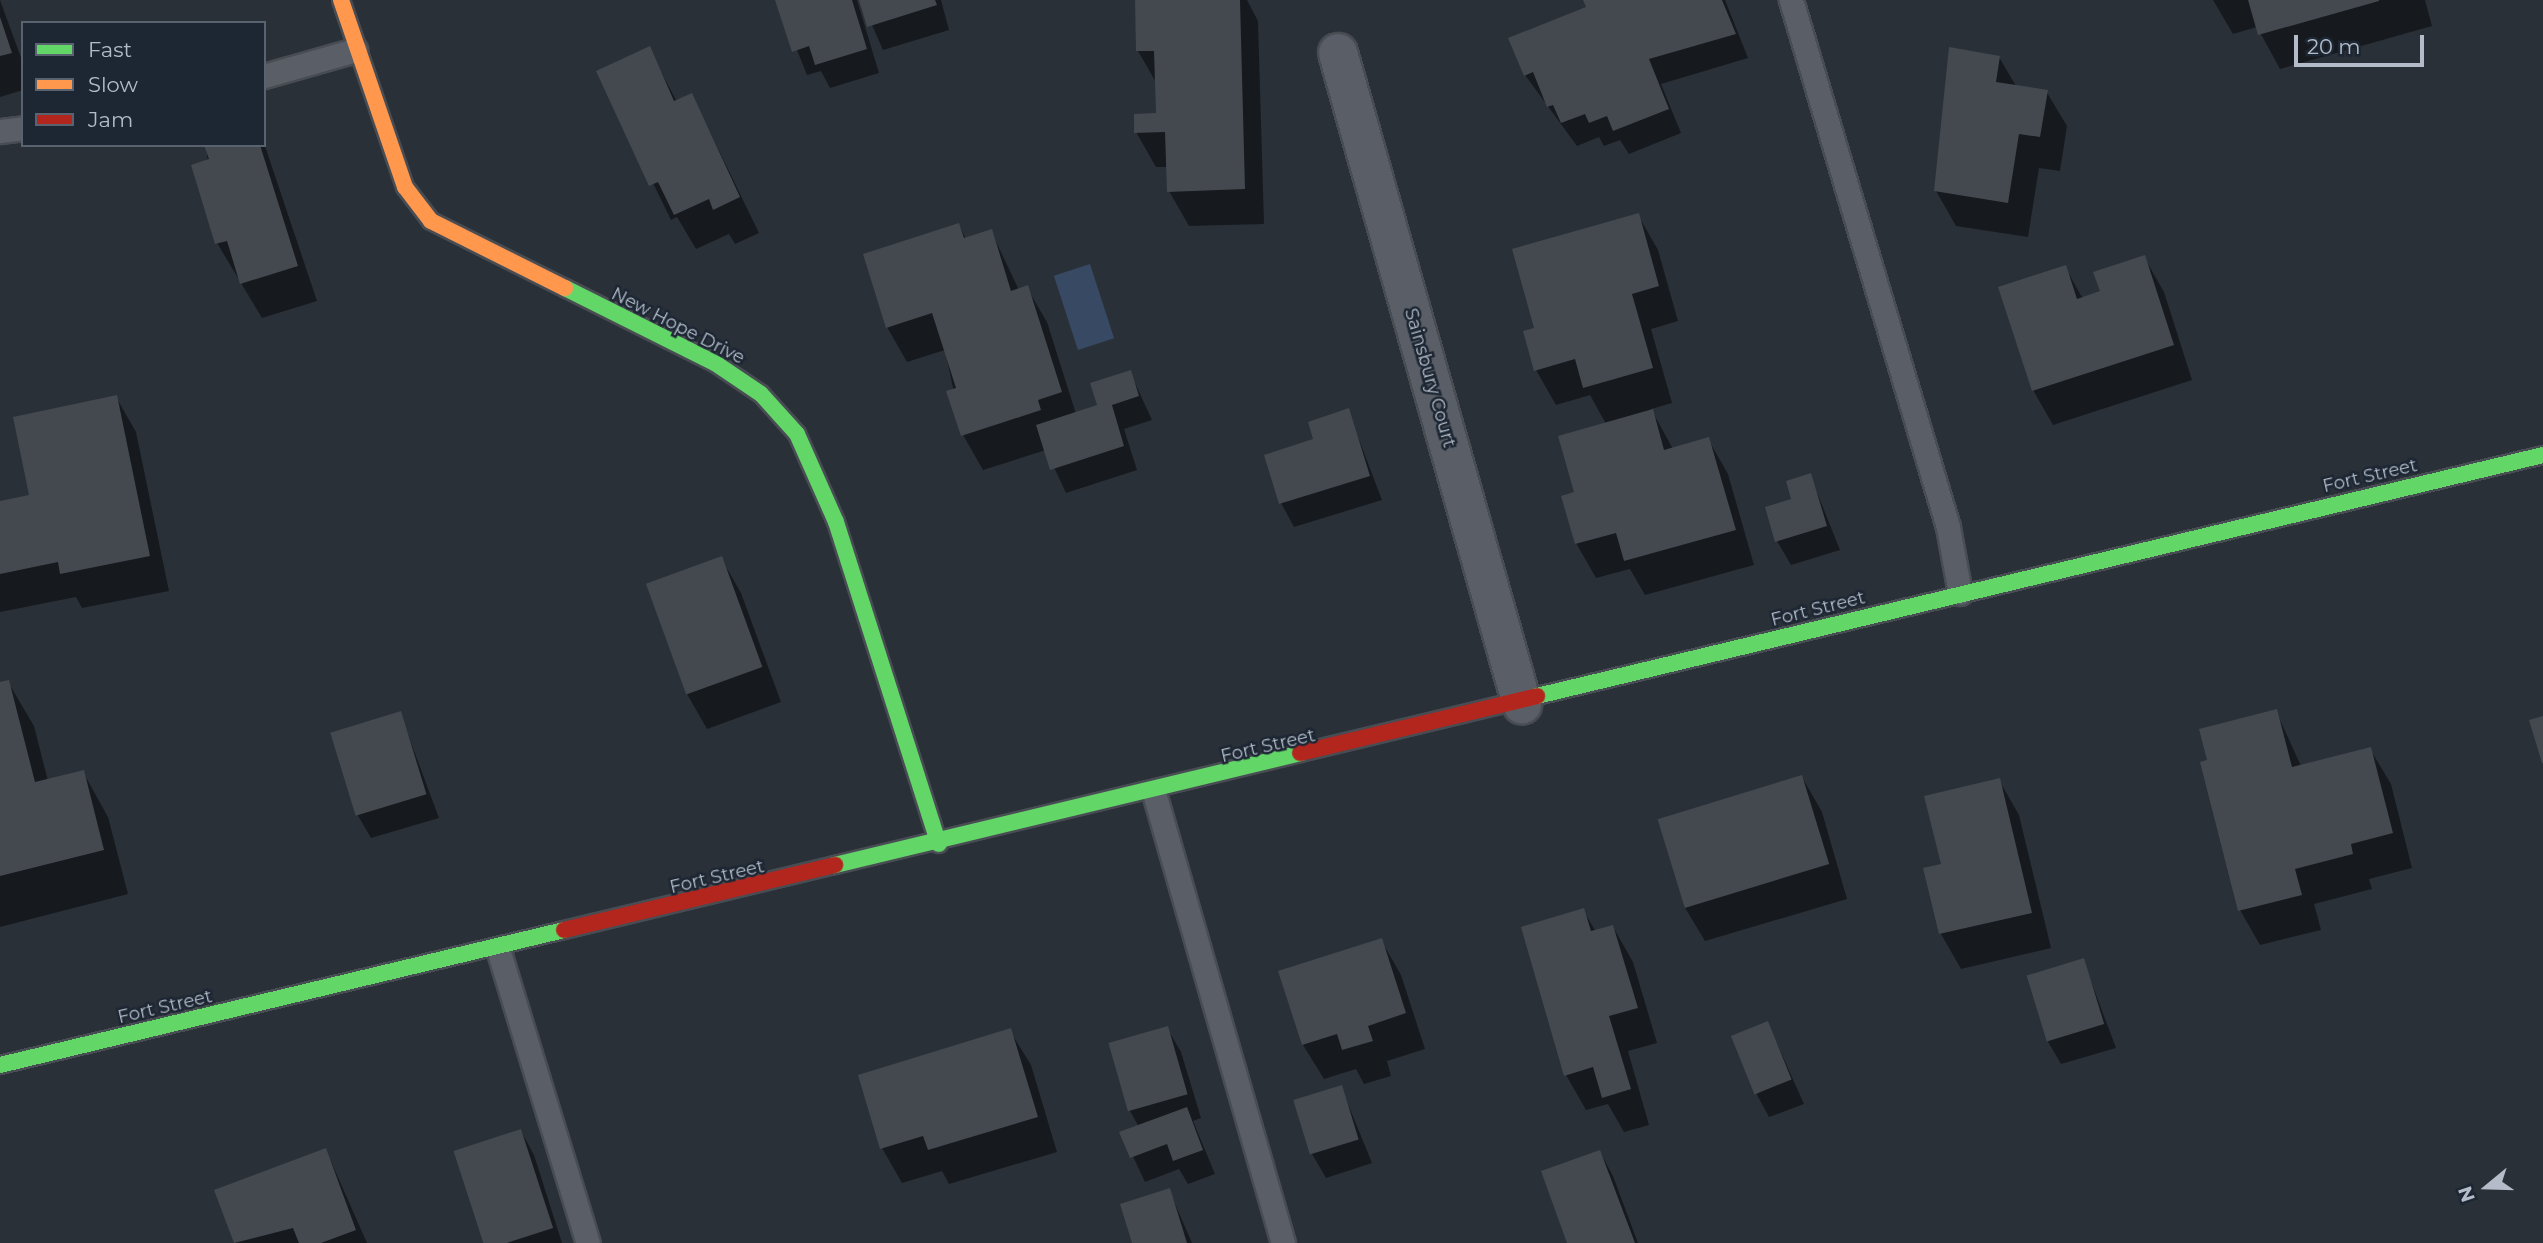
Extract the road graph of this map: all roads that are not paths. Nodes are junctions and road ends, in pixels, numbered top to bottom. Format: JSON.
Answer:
{"nodes":[{"id":1,"x":341,"y":0,"type":"edge"},
{"id":2,"x":1790,"y":0,"type":"edge"},
{"id":3,"x":355,"y":50,"type":"junction"},
{"id":4,"x":1338,"y":52,"type":"dead end"},
{"id":5,"x":266,"y":75,"type":"edge"},
{"id":6,"x":21,"y":128,"type":"edge"},
{"id":7,"x":0,"y":131,"type":"edge"},
{"id":8,"x":2543,"y":455,"type":"edge"},
{"id":9,"x":1960,"y":593,"type":"junction"},
{"id":10,"x":1522,"y":704,"type":"junction"},
{"id":11,"x":1154,"y":793,"type":"junction"},
{"id":12,"x":939,"y":844,"type":"junction"},
{"id":13,"x":498,"y":949,"type":"junction"},
{"id":14,"x":0,"y":1065,"type":"edge"},
{"id":15,"x":588,"y":1243,"type":"edge"},
{"id":16,"x":1283,"y":1243,"type":"edge"}],
"edges":[{"from":1,"to":3,"type":"street","name":"New Hope Drive"},
{"from":2,"to":9,"type":"lane"},
{"from":3,"to":5,"type":"lane"},
{"from":3,"to":12,"type":"street","name":"New Hope Drive"},
{"from":4,"to":10,"type":"street","name":"Sainsbury Court"},
{"from":6,"to":7,"type":"lane"},
{"from":8,"to":9,"type":"street","name":"Fort Street"},
{"from":9,"to":10,"type":"street","name":"Fort Street"},
{"from":10,"to":11,"type":"street","name":"Fort Street"},
{"from":11,"to":12,"type":"street","name":"Fort Street"},
{"from":11,"to":16,"type":"lane"},
{"from":12,"to":13,"type":"street","name":"Fort Street"},
{"from":13,"to":14,"type":"street","name":"Fort Street"},
{"from":13,"to":15,"type":"lane"}]}
